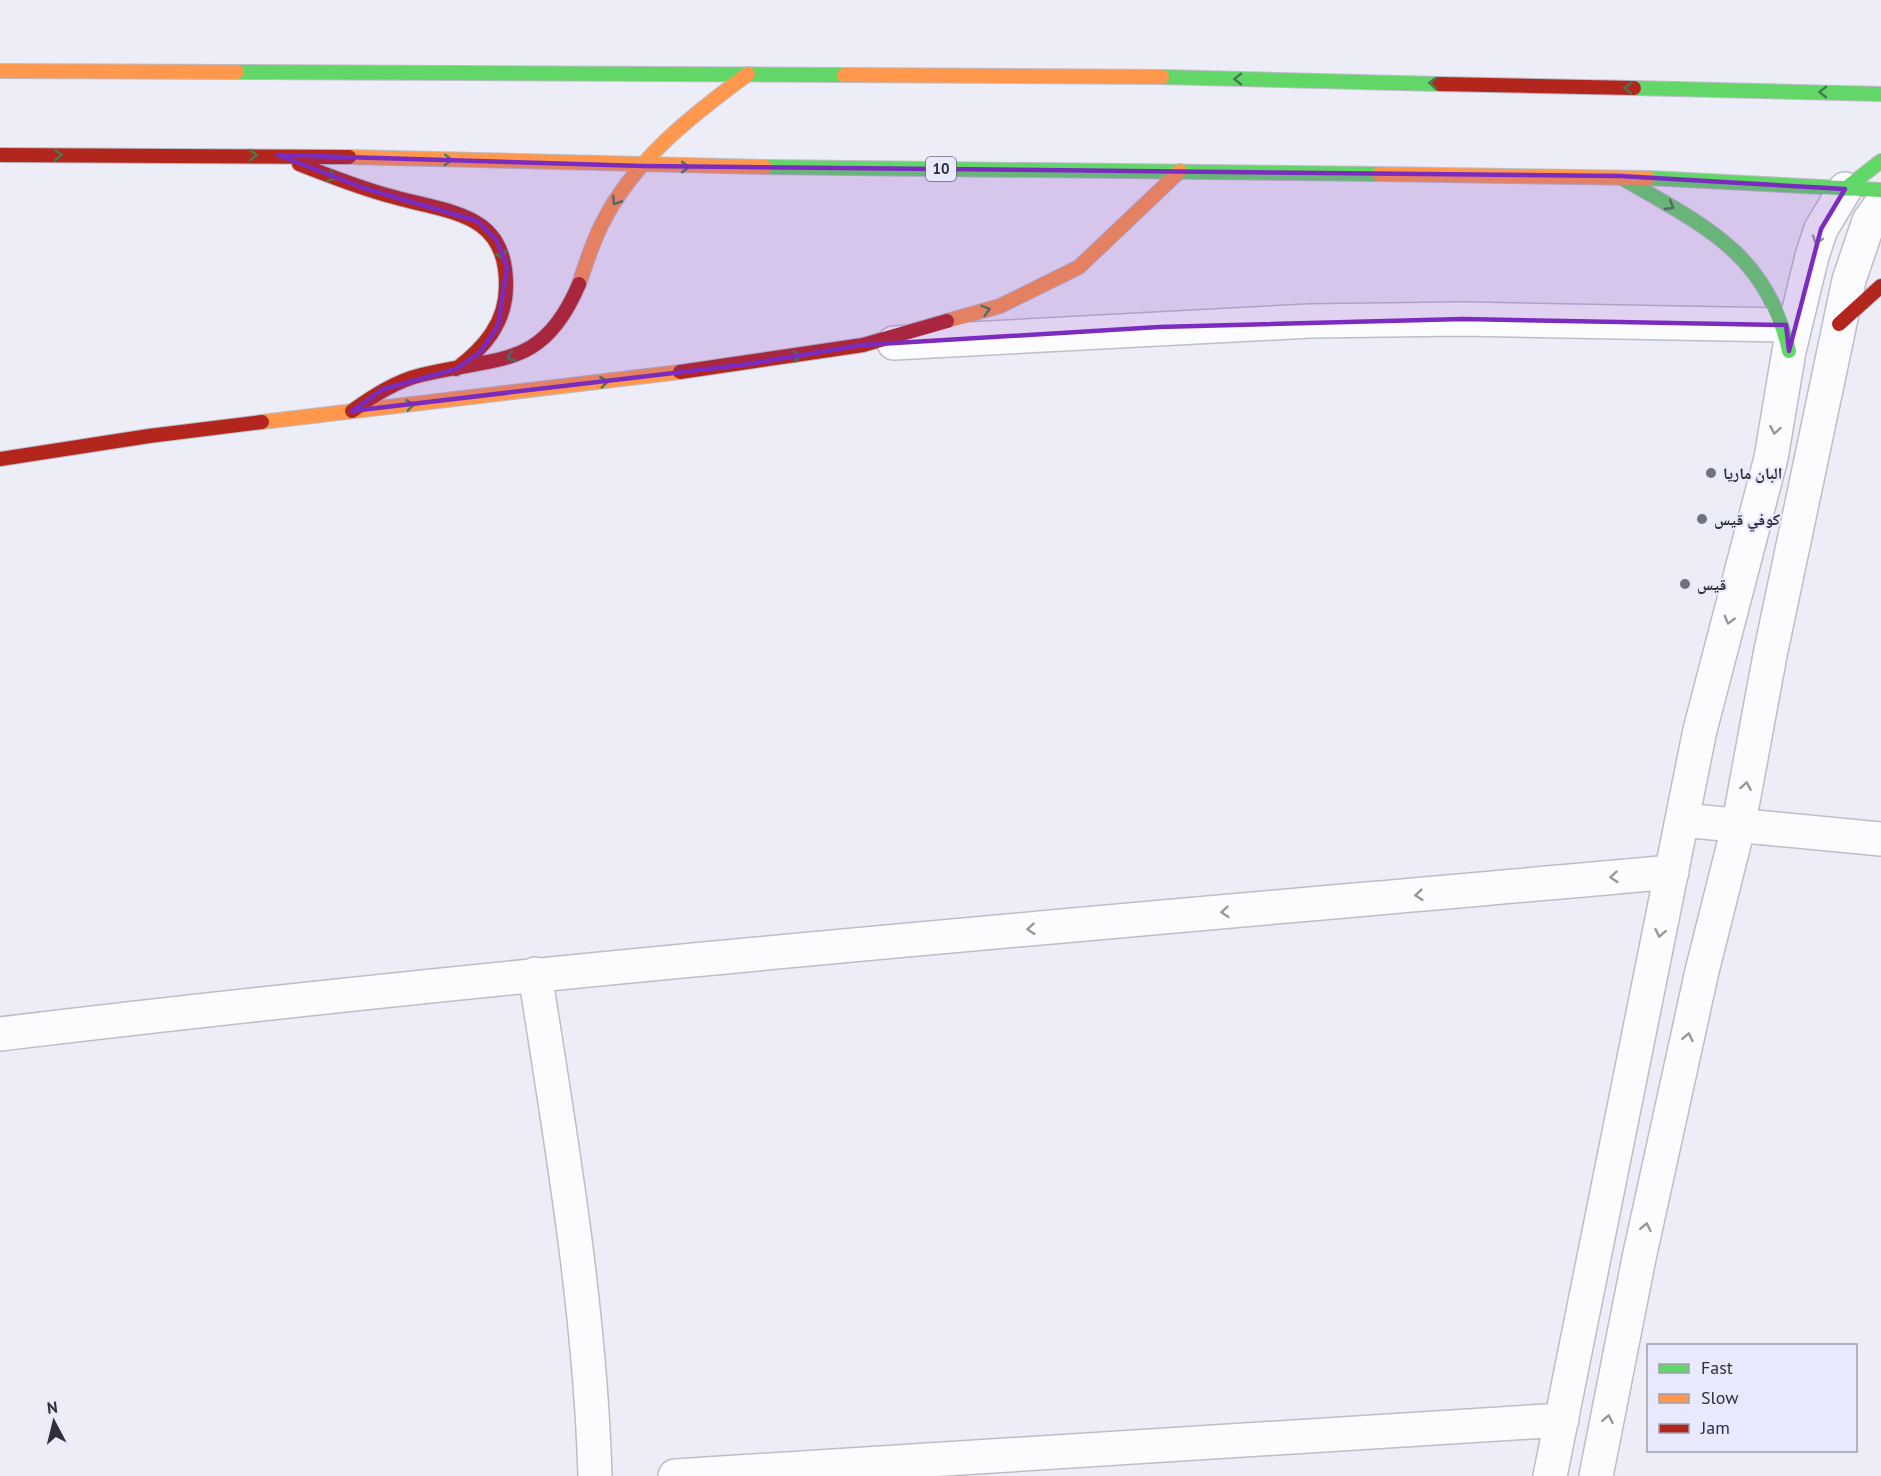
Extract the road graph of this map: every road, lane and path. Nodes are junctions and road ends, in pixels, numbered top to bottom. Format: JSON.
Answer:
{"nodes":[{"id":1,"x":0,"y":71,"type":"edge"},
{"id":2,"x":748,"y":74,"type":"junction"},
{"id":3,"x":1881,"y":93,"type":"edge"},
{"id":4,"x":0,"y":155,"type":"edge"},
{"id":5,"x":278,"y":155,"type":"junction"},
{"id":6,"x":1881,"y":161,"type":"edge"},
{"id":7,"x":643,"y":166,"type":"junction"},
{"id":8,"x":1180,"y":171,"type":"junction"},
{"id":9,"x":1620,"y":176,"type":"junction"},
{"id":10,"x":1845,"y":189,"type":"junction"},
{"id":11,"x":1881,"y":190,"type":"edge"},
{"id":12,"x":1881,"y":204,"type":"edge"},
{"id":13,"x":1881,"y":286,"type":"edge"},
{"id":14,"x":1839,"y":324,"type":"junction"},
{"id":15,"x":1787,"y":338,"type":"junction"},
{"id":16,"x":863,"y":345,"type":"junction"},
{"id":17,"x":456,"y":369,"type":"junction"},
{"id":18,"x":352,"y":411,"type":"junction"},
{"id":19,"x":0,"y":459,"type":"edge"},
{"id":20,"x":1682,"y":820,"type":"junction"},
{"id":21,"x":1738,"y":828,"type":"junction"},
{"id":22,"x":1881,"y":839,"type":"edge"},
{"id":23,"x":1672,"y":872,"type":"junction"},
{"id":24,"x":535,"y":974,"type":"junction"},
{"id":25,"x":0,"y":1034,"type":"edge"},
{"id":26,"x":1562,"y":1420,"type":"junction"},
{"id":27,"x":595,"y":1476,"type":"edge"},
{"id":28,"x":675,"y":1476,"type":"edge"},
{"id":29,"x":1550,"y":1476,"type":"edge"},
{"id":30,"x":1596,"y":1476,"type":"edge"}],
"edges":[{"from":1,"to":2,"type":"main road"},
{"from":3,"to":2,"type":"main road","one_way":true},
{"from":2,"to":7,"type":"main road"},
{"from":4,"to":5,"type":"main road","number":"10","one_way":true},
{"from":5,"to":7,"type":"main road","number":"10","one_way":true},
{"from":5,"to":17,"type":"main road","one_way":true},
{"from":6,"to":10,"type":"main road"},
{"from":7,"to":8,"type":"main road","number":"10","one_way":true},
{"from":7,"to":17,"type":"main road","one_way":true},
{"from":8,"to":9,"type":"main road","number":"10"},
{"from":16,"to":8,"type":"main road","one_way":true},
{"from":9,"to":10,"type":"main road","number":"10"},
{"from":9,"to":15,"type":"main road","one_way":true},
{"from":10,"to":11,"type":"main road","number":"10"},
{"from":10,"to":15,"type":"street","one_way":true},
{"from":12,"to":14,"type":"street"},
{"from":13,"to":14,"type":"main road"},
{"from":21,"to":14,"type":"street","one_way":true},
{"from":15,"to":16,"type":"street"},
{"from":15,"to":20,"type":"street","one_way":true},
{"from":18,"to":16,"type":"main road","one_way":true},
{"from":17,"to":18,"type":"main road"},
{"from":18,"to":19,"type":"main road"},
{"from":20,"to":21,"type":"street"},
{"from":20,"to":23,"type":"street"},
{"from":21,"to":22,"type":"street"},
{"from":30,"to":21,"type":"street","one_way":true},
{"from":23,"to":24,"type":"street","one_way":true},
{"from":23,"to":26,"type":"street","one_way":true},
{"from":24,"to":25,"type":"street"},
{"from":24,"to":27,"type":"street"},
{"from":26,"to":28,"type":"street"},
{"from":26,"to":29,"type":"street"}]}
